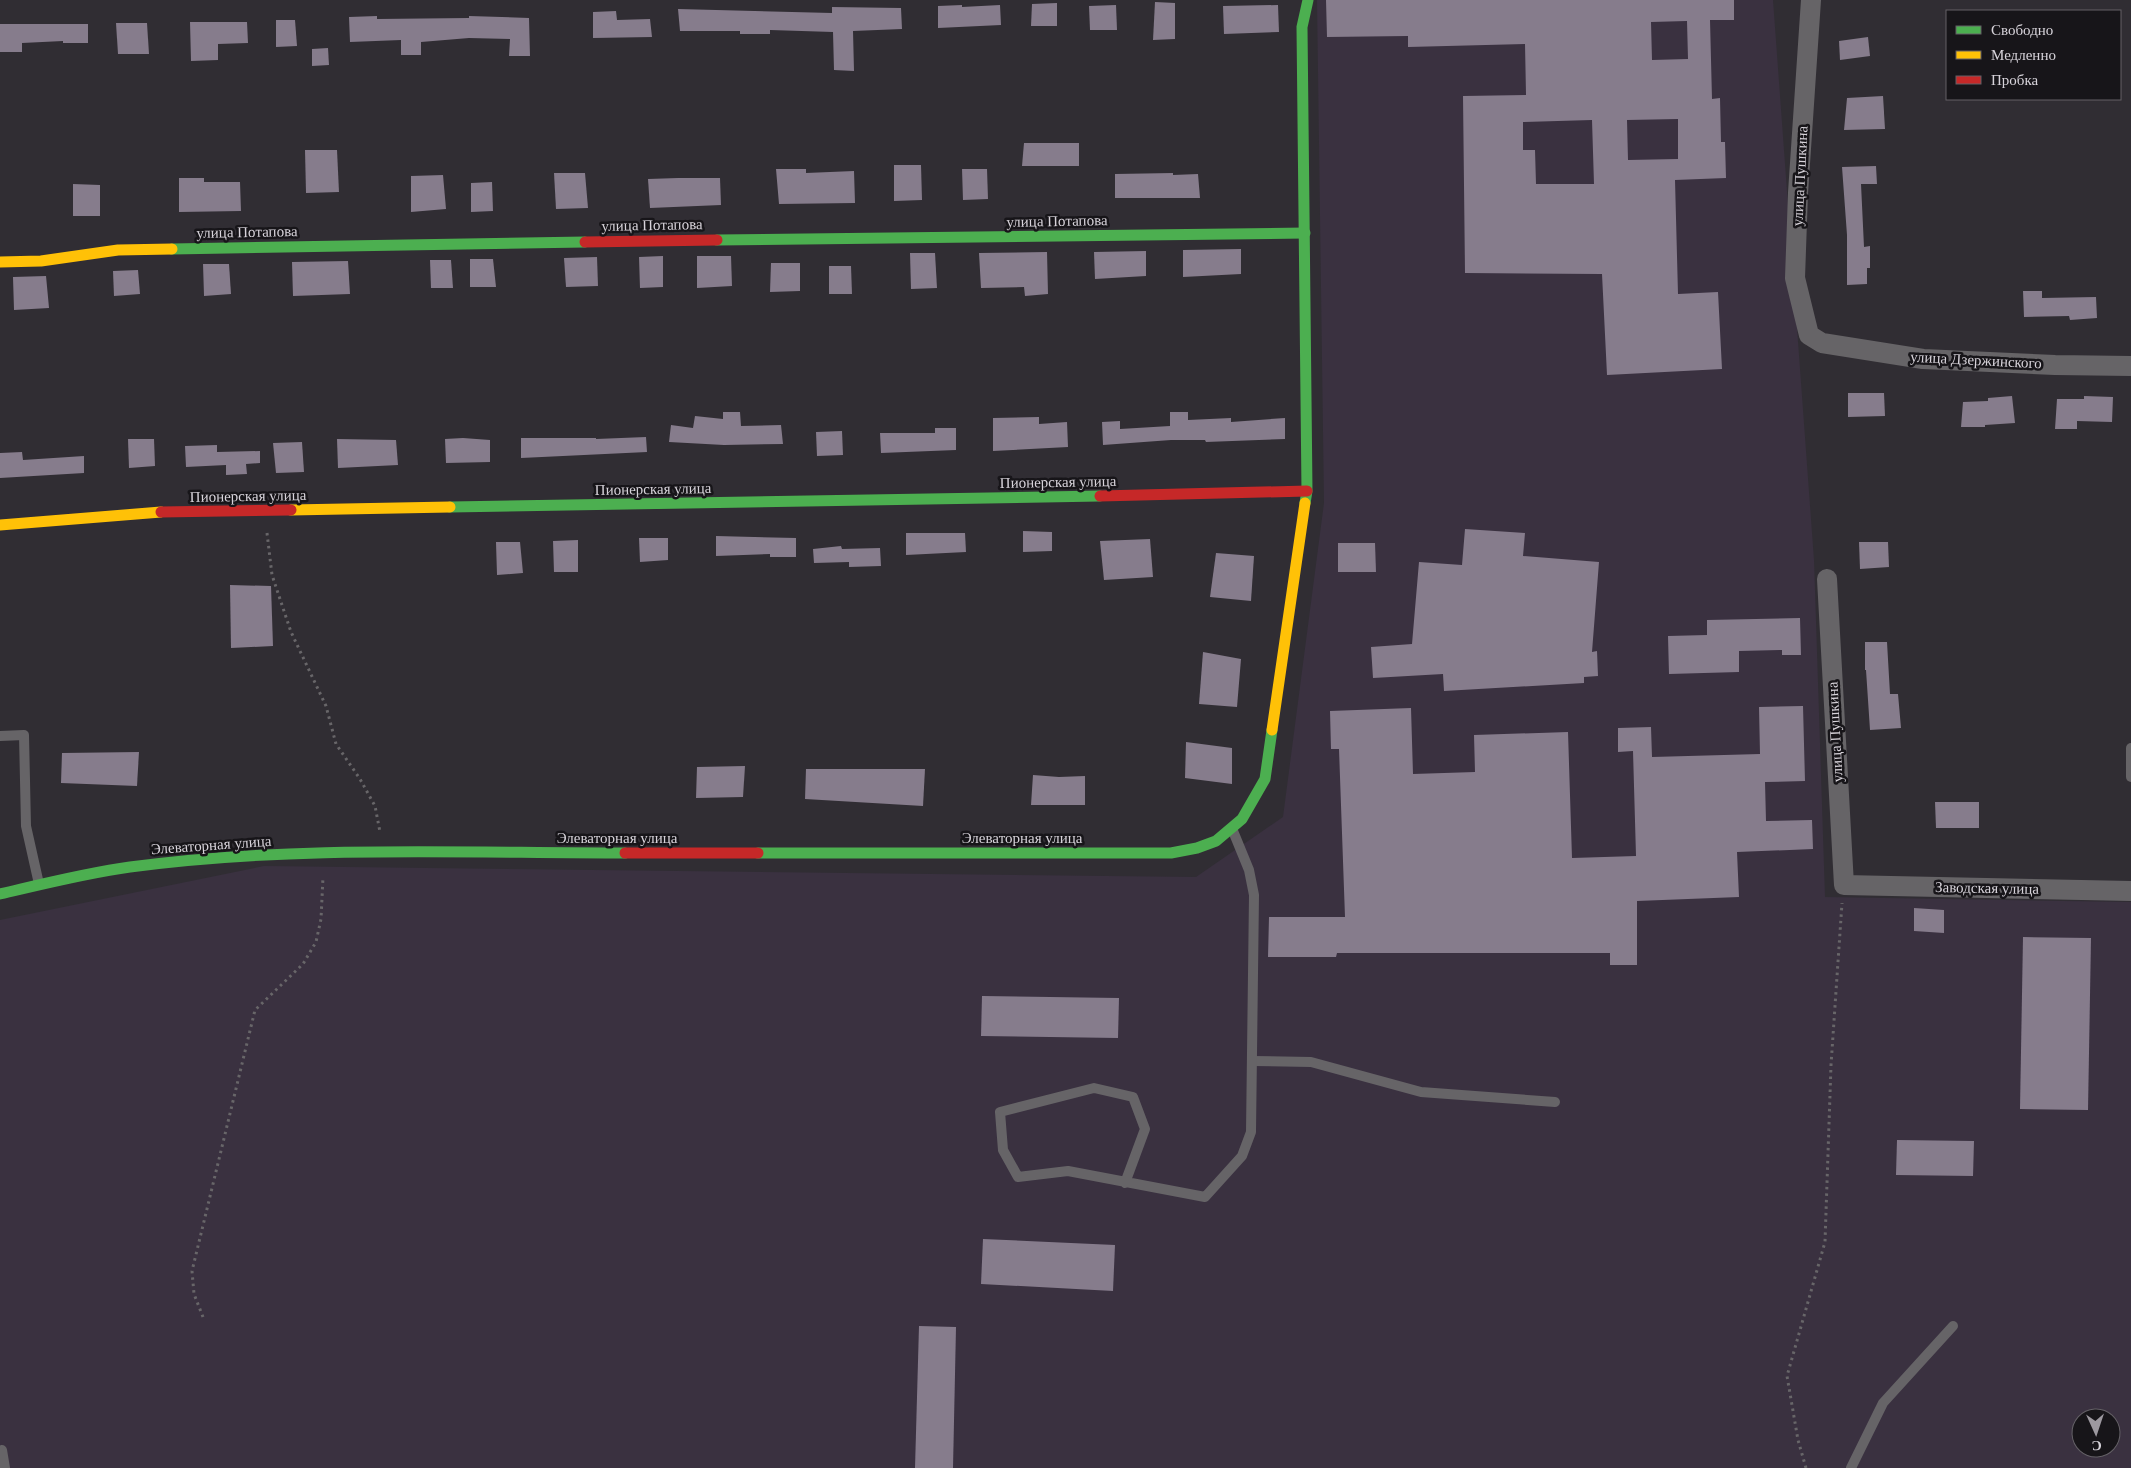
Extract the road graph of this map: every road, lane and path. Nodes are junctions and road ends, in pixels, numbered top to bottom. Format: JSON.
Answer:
{"nodes":[{"id":1,"x":1308,"y":0,"type":"edge"},
{"id":2,"x":1811,"y":0,"type":"edge"},
{"id":3,"x":1305,"y":233,"type":"junction"},
{"id":4,"x":0,"y":262,"type":"edge"},
{"id":5,"x":1822,"y":343,"type":"joint"},
{"id":6,"x":2131,"y":366,"type":"edge"},
{"id":7,"x":1307,"y":491,"type":"junction"},
{"id":8,"x":266,"y":510,"type":"junction"},
{"id":9,"x":0,"y":525,"type":"edge"},
{"id":10,"x":1827,"y":579,"type":"dead end"},
{"id":11,"x":0,"y":736,"type":"edge"},
{"id":12,"x":2131,"y":748,"type":"edge"},
{"id":13,"x":2131,"y":777,"type":"edge"},
{"id":14,"x":1232,"y":830,"type":"junction"},
{"id":15,"x":383,"y":852,"type":"junction"},
{"id":16,"x":324,"y":853,"type":"junction"},
{"id":17,"x":39,"y":885,"type":"junction"},
{"id":18,"x":1844,"y":885,"type":"junction"},
{"id":19,"x":2131,"y":890,"type":"edge"},
{"id":20,"x":0,"y":894,"type":"edge"},
{"id":21,"x":1252,"y":1061,"type":"junction"},
{"id":22,"x":1554,"y":1102,"type":"dead end"},
{"id":23,"x":1126,"y":1183,"type":"junction"},
{"id":24,"x":203,"y":1317,"type":"dead end"},
{"id":25,"x":1953,"y":1326,"type":"dead end"},
{"id":26,"x":2,"y":1450,"type":"dead end"},
{"id":27,"x":5,"y":1468,"type":"edge"},
{"id":28,"x":1806,"y":1468,"type":"edge"},
{"id":29,"x":1851,"y":1468,"type":"edge"}],
"edges":[{"from":1,"to":3,"type":"street","name":"Элеваторная улица"},
{"from":2,"to":5,"type":"street","name":"улица Пушкина"},
{"from":3,"to":4,"type":"street","name":"улица Потапова"},
{"from":3,"to":7,"type":"street","name":"Элеваторная улица"},
{"from":5,"to":6,"type":"street","name":"улица Дзержинского"},
{"from":7,"to":8,"type":"street","name":"Пионерская улица"},
{"from":7,"to":14,"type":"street","name":"Элеваторная улица"},
{"from":8,"to":9,"type":"street","name":"Пионерская улица"},
{"from":8,"to":15,"type":"path"},
{"from":10,"to":18,"type":"street","name":"улица Пушкина"},
{"from":11,"to":17,"type":"lane"},
{"from":12,"to":13,"type":"lane"},
{"from":14,"to":15,"type":"street","name":"Элеваторная улица"},
{"from":14,"to":21,"type":"lane"},
{"from":15,"to":16,"type":"street","name":"Элеваторная улица"},
{"from":16,"to":17,"type":"street","name":"Элеваторная улица"},
{"from":16,"to":24,"type":"path"},
{"from":17,"to":20,"type":"street","name":"Элеваторная улица"},
{"from":18,"to":19,"type":"street","name":"Заводская улица"},
{"from":18,"to":28,"type":"path"},
{"from":21,"to":22,"type":"lane"},
{"from":21,"to":23,"type":"lane"},
{"from":23,"to":23,"type":"lane"},
{"from":25,"to":29,"type":"lane"},
{"from":26,"to":27,"type":"lane"}]}
